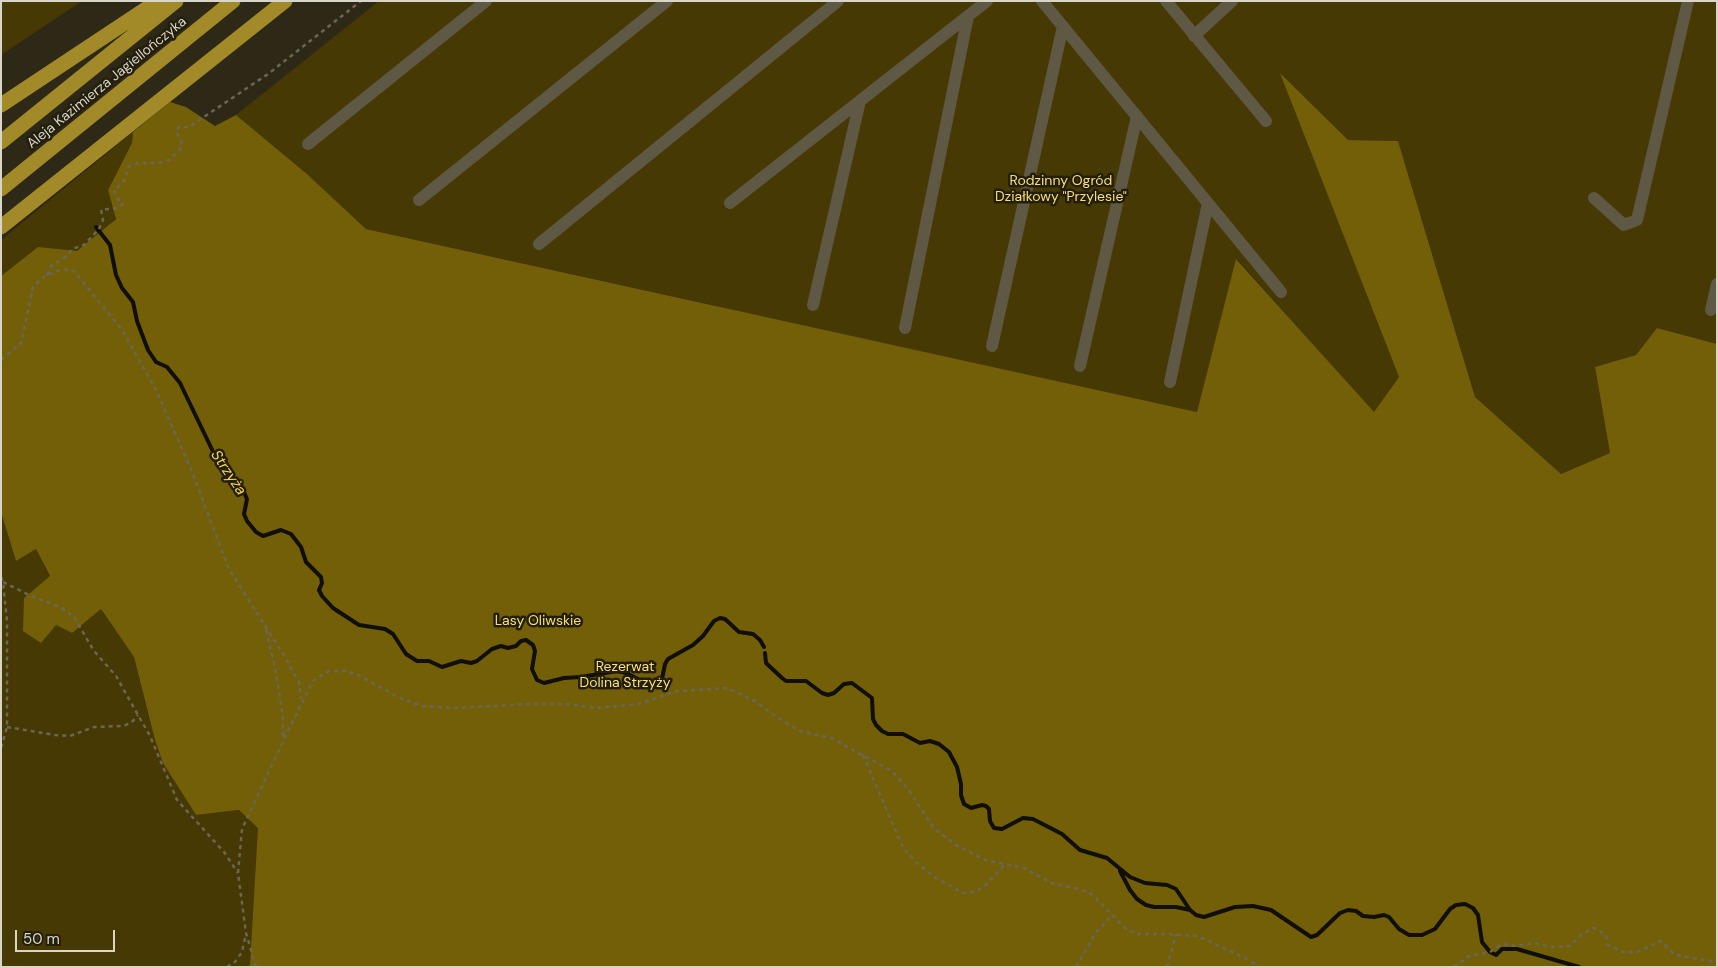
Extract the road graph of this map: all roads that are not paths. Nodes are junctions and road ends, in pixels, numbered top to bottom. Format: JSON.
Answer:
{"nodes":[{"id":1,"x":158,"y":1,"type":"edge"},
{"id":2,"x":176,"y":1,"type":"edge"},
{"id":3,"x":233,"y":1,"type":"edge"},
{"id":4,"x":285,"y":1,"type":"edge"},
{"id":5,"x":486,"y":1,"type":"edge"},
{"id":6,"x":668,"y":1,"type":"edge"},
{"id":7,"x":838,"y":1,"type":"edge"},
{"id":8,"x":987,"y":1,"type":"edge"},
{"id":9,"x":1042,"y":1,"type":"edge"},
{"id":10,"x":1166,"y":1,"type":"edge"},
{"id":11,"x":1232,"y":1,"type":"edge"},
{"id":12,"x":1688,"y":1,"type":"edge"},
{"id":13,"x":968,"y":16,"type":"junction"},
{"id":14,"x":1063,"y":26,"type":"junction"},
{"id":15,"x":1194,"y":36,"type":"junction"},
{"id":16,"x":860,"y":101,"type":"junction"},
{"id":17,"x":1,"y":105,"type":"edge"},
{"id":18,"x":1137,"y":116,"type":"junction"},
{"id":19,"x":1266,"y":121,"type":"dead end"},
{"id":20,"x":1,"y":142,"type":"edge"},
{"id":21,"x":308,"y":144,"type":"dead end"},
{"id":22,"x":1,"y":189,"type":"edge"},
{"id":23,"x":1594,"y":198,"type":"dead end"},
{"id":24,"x":419,"y":200,"type":"dead end"},
{"id":25,"x":730,"y":204,"type":"dead end"},
{"id":26,"x":1208,"y":204,"type":"junction"},
{"id":27,"x":1,"y":227,"type":"edge"},
{"id":28,"x":539,"y":244,"type":"dead end"},
{"id":29,"x":1717,"y":284,"type":"edge"},
{"id":30,"x":1281,"y":292,"type":"dead end"},
{"id":31,"x":813,"y":305,"type":"dead end"},
{"id":32,"x":1711,"y":310,"type":"dead end"},
{"id":33,"x":905,"y":328,"type":"dead end"},
{"id":34,"x":992,"y":346,"type":"dead end"},
{"id":35,"x":1080,"y":366,"type":"dead end"},
{"id":36,"x":1170,"y":382,"type":"dead end"}],
"edges":[{"from":1,"to":17,"type":"highway"},
{"from":2,"to":20,"type":"highway","name":"Aleja Kazimierza Jagiellończyka"},
{"from":3,"to":22,"type":"highway","name":"Aleja Kazimierza Jagiellończyka"},
{"from":4,"to":27,"type":"highway"},
{"from":5,"to":21,"type":"lane"},
{"from":6,"to":24,"type":"lane"},
{"from":7,"to":28,"type":"lane"},
{"from":8,"to":13,"type":"lane"},
{"from":9,"to":14,"type":"lane"},
{"from":10,"to":15,"type":"lane"},
{"from":11,"to":15,"type":"lane"},
{"from":12,"to":23,"type":"lane"},
{"from":13,"to":16,"type":"lane"},
{"from":13,"to":33,"type":"lane"},
{"from":14,"to":18,"type":"lane"},
{"from":14,"to":34,"type":"lane"},
{"from":15,"to":19,"type":"lane"},
{"from":16,"to":25,"type":"lane"},
{"from":16,"to":31,"type":"lane"},
{"from":18,"to":26,"type":"lane"},
{"from":18,"to":35,"type":"lane"},
{"from":26,"to":30,"type":"lane"},
{"from":26,"to":36,"type":"lane"},
{"from":29,"to":32,"type":"lane"}]}
